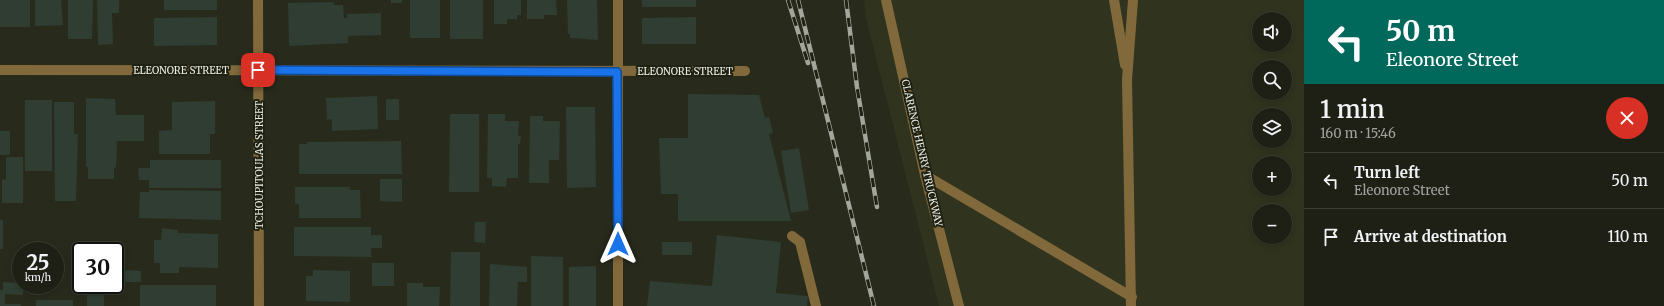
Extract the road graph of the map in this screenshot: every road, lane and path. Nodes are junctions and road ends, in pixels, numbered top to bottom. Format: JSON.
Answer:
{"nodes":[{"id":1,"x":258,"y":0,"type":"edge"},
{"id":2,"x":618,"y":0,"type":"edge"},
{"id":3,"x":886,"y":0,"type":"edge"},
{"id":4,"x":1114,"y":0,"type":"edge"},
{"id":5,"x":1133,"y":0,"type":"edge"},
{"id":6,"x":0,"y":70,"type":"edge"},
{"id":7,"x":258,"y":70,"type":"junction"},
{"id":8,"x":745,"y":71,"type":"dead end"},
{"id":9,"x":617,"y":72,"type":"junction"},
{"id":10,"x":1127,"y":80,"type":"junction"},
{"id":11,"x":925,"y":175,"type":"junction"},
{"id":12,"x":792,"y":236,"type":"dead end"},
{"id":13,"x":1131,"y":302,"type":"edge"},
{"id":14,"x":259,"y":306,"type":"edge"},
{"id":15,"x":618,"y":306,"type":"edge"},
{"id":16,"x":816,"y":306,"type":"edge"},
{"id":17,"x":959,"y":306,"type":"edge"}],
"edges":[{"from":1,"to":7,"type":"street","name":"TCHOUPITOULAS STREET"},
{"from":2,"to":9,"type":"street"},
{"from":3,"to":11,"type":"street","name":"CLARENCE HENRY TRUCKWAY"},
{"from":4,"to":10,"type":"street"},
{"from":5,"to":10,"type":"street"},
{"from":6,"to":7,"type":"street","name":"ELEONORE STREET"},
{"from":7,"to":9,"type":"street","name":"ELEONORE STREET"},
{"from":7,"to":14,"type":"street","name":"TCHOUPITOULAS STREET"},
{"from":8,"to":9,"type":"street","name":"ELEONORE STREET"},
{"from":9,"to":15,"type":"street"},
{"from":10,"to":13,"type":"street"},
{"from":11,"to":13,"type":"street"},
{"from":11,"to":17,"type":"street","name":"CLARENCE HENRY TRUCKWAY"},
{"from":12,"to":16,"type":"street"}]}
